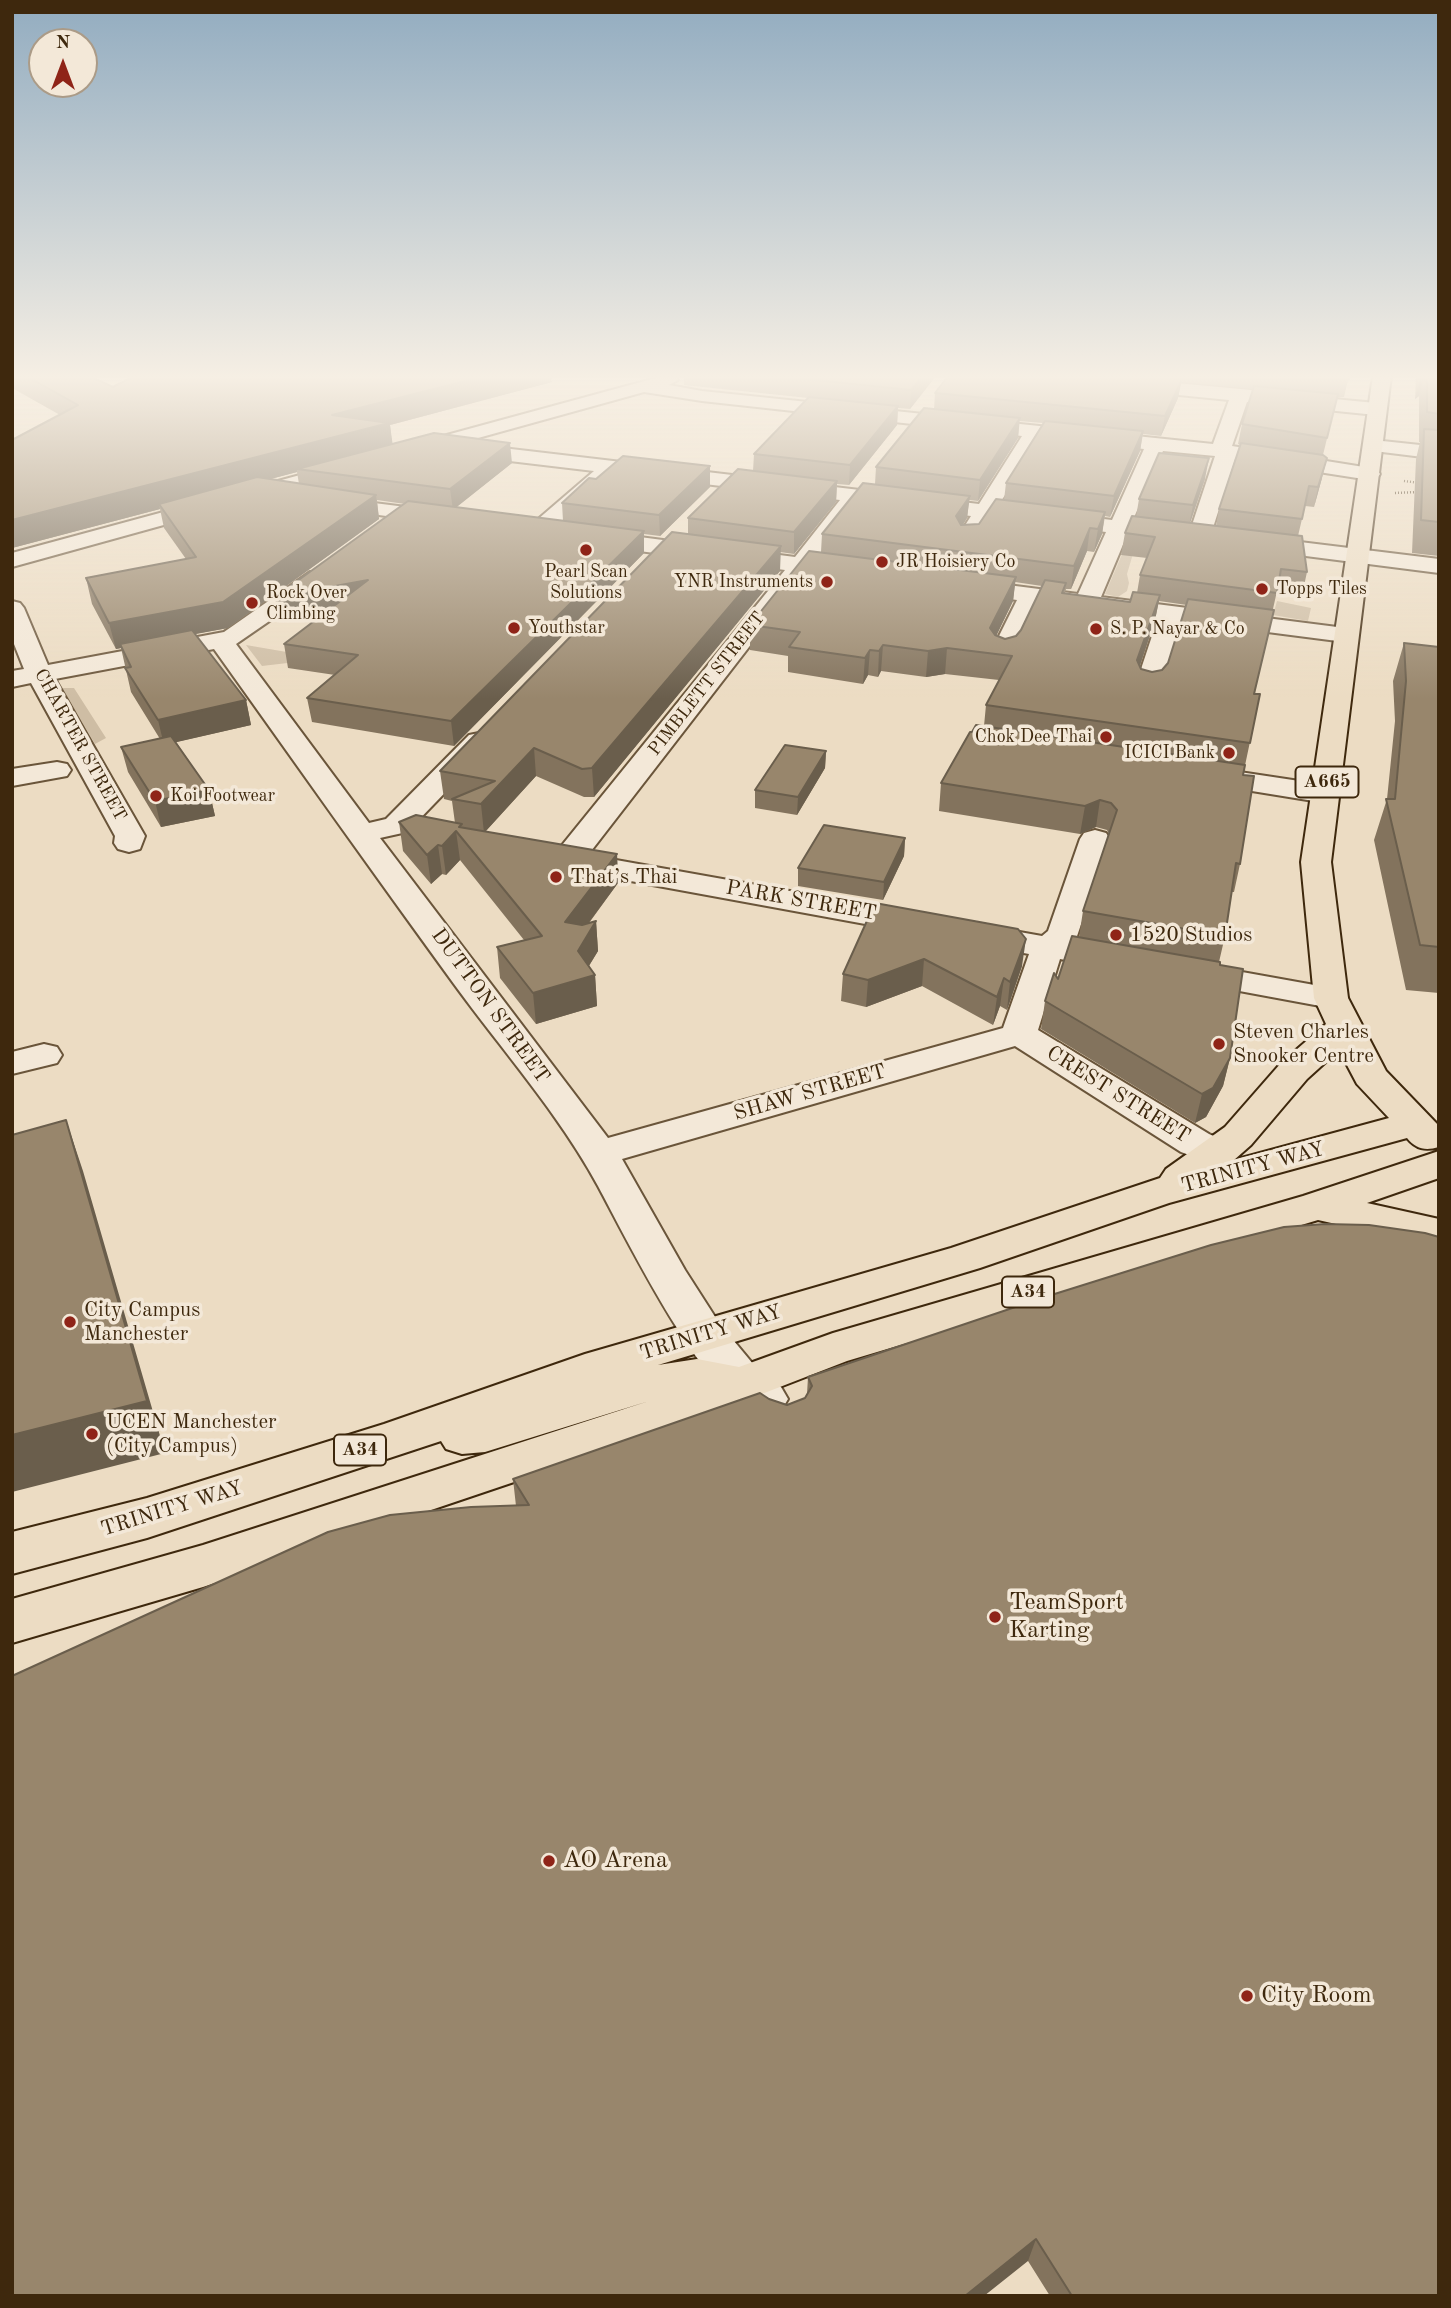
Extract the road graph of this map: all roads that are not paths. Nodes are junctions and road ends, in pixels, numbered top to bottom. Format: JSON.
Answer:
{"nodes":[{"id":1,"x":292,"y":484,"type":"edge"},
{"id":2,"x":591,"y":484,"type":"edge"},
{"id":3,"x":727,"y":484,"type":"edge"},
{"id":4,"x":753,"y":484,"type":"edge"},
{"id":5,"x":865,"y":484,"type":"edge"},
{"id":6,"x":1002,"y":484,"type":"edge"},
{"id":7,"x":1138,"y":484,"type":"edge"},
{"id":8,"x":1217,"y":484,"type":"edge"},
{"id":9,"x":1369,"y":484,"type":"edge"},
{"id":10,"x":262,"y":492,"type":"junction"},
{"id":11,"x":855,"y":496,"type":"junction"},
{"id":12,"x":712,"y":500,"type":"edge"},
{"id":13,"x":984,"y":512,"type":"junction"},
{"id":14,"x":405,"y":513,"type":"junction"},
{"id":15,"x":473,"y":522,"type":"edge"},
{"id":16,"x":512,"y":527,"type":"edge"},
{"id":17,"x":1118,"y":527,"type":"junction"},
{"id":18,"x":683,"y":529,"type":"dead end"},
{"id":19,"x":538,"y":531,"type":"junction"},
{"id":20,"x":375,"y":535,"type":"edge"},
{"id":21,"x":1199,"y":537,"type":"junction"},
{"id":22,"x":967,"y":540,"type":"edge"},
{"id":23,"x":658,"y":556,"type":"junction"},
{"id":24,"x":1359,"y":556,"type":"junction"},
{"id":25,"x":12,"y":560,"type":"edge"},
{"id":26,"x":334,"y":565,"type":"edge"},
{"id":27,"x":800,"y":565,"type":"junction"},
{"id":28,"x":1439,"y":566,"type":"edge"},
{"id":29,"x":873,"y":574,"type":"edge"},
{"id":30,"x":934,"y":583,"type":"edge"},
{"id":31,"x":1031,"y":596,"type":"junction"},
{"id":32,"x":1086,"y":603,"type":"junction"},
{"id":33,"x":12,"y":608,"type":"edge"},
{"id":34,"x":1171,"y":614,"type":"junction"},
{"id":35,"x":1345,"y":635,"type":"junction"},
{"id":36,"x":221,"y":640,"type":"junction"},
{"id":37,"x":1003,"y":654,"type":"edge"},
{"id":38,"x":39,"y":674,"type":"junction"},
{"id":39,"x":12,"y":679,"type":"edge"},
{"id":40,"x":1148,"y":687,"type":"edge"},
{"id":41,"x":495,"y":724,"type":"edge"},
{"id":42,"x":57,"y":770,"type":"dead end"},
{"id":43,"x":1178,"y":772,"type":"edge"},
{"id":44,"x":12,"y":778,"type":"edge"},
{"id":45,"x":1326,"y":794,"type":"junction"},
{"id":46,"x":396,"y":826,"type":"junction"},
{"id":47,"x":363,"y":832,"type":"junction"},
{"id":48,"x":426,"y":834,"type":"edge"},
{"id":49,"x":1096,"y":839,"type":"dead end"},
{"id":50,"x":130,"y":843,"type":"dead end"},
{"id":51,"x":532,"y":854,"type":"edge"},
{"id":52,"x":568,"y":860,"type":"junction"},
{"id":53,"x":1048,"y":947,"type":"junction"},
{"id":54,"x":1338,"y":1012,"type":"junction"},
{"id":55,"x":1020,"y":1034,"type":"junction"},
{"id":56,"x":1425,"y":1135,"type":"edge"},
{"id":57,"x":599,"y":1153,"type":"junction"},
{"id":58,"x":1218,"y":1153,"type":"junction"},
{"id":59,"x":1439,"y":1164,"type":"edge"},
{"id":60,"x":1158,"y":1192,"type":"junction"},
{"id":61,"x":1317,"y":1206,"type":"junction"},
{"id":62,"x":1439,"y":1233,"type":"edge"},
{"id":63,"x":704,"y":1334,"type":"junction"},
{"id":64,"x":742,"y":1382,"type":"junction"},
{"id":65,"x":785,"y":1413,"type":"edge"},
{"id":66,"x":394,"y":1439,"type":"junction"},
{"id":67,"x":12,"y":1553,"type":"edge"},
{"id":68,"x":12,"y":1621,"type":"edge"}],
"edges":[{"from":1,"to":10,"type":"street"},
{"from":2,"to":19,"type":"street"},
{"from":3,"to":12,"type":"street"},
{"from":4,"to":11,"type":"street"},
{"from":5,"to":11,"type":"street","name":"PIMBLETT STREET"},
{"from":6,"to":13,"type":"street"},
{"from":7,"to":17,"type":"street"},
{"from":8,"to":21,"type":"street"},
{"from":9,"to":24,"type":"highway","number":"A665"},
{"from":10,"to":14,"type":"street"},
{"from":10,"to":25,"type":"street"},
{"from":11,"to":13,"type":"street"},
{"from":11,"to":27,"type":"street","name":"PIMBLETT STREET"},
{"from":13,"to":17,"type":"street"},
{"from":13,"to":22,"type":"street"},
{"from":14,"to":15,"type":"street"},
{"from":14,"to":20,"type":"street"},
{"from":16,"to":19,"type":"street"},
{"from":17,"to":21,"type":"street"},
{"from":17,"to":32,"type":"street"},
{"from":18,"to":23,"type":"street"},
{"from":19,"to":23,"type":"street"},
{"from":21,"to":24,"type":"street"},
{"from":23,"to":27,"type":"street"},
{"from":24,"to":28,"type":"street"},
{"from":24,"to":35,"type":"highway","number":"A665"},
{"from":26,"to":36,"type":"street"},
{"from":27,"to":29,"type":"street"},
{"from":27,"to":52,"type":"street","name":"PIMBLETT STREET"},
{"from":30,"to":31,"type":"street"},
{"from":31,"to":32,"type":"street"},
{"from":31,"to":37,"type":"street"},
{"from":32,"to":34,"type":"street"},
{"from":33,"to":38,"type":"street","name":"CHARTER STREET"},
{"from":34,"to":35,"type":"street"},
{"from":34,"to":40,"type":"street"},
{"from":35,"to":45,"type":"highway","number":"A665"},
{"from":36,"to":38,"type":"street"},
{"from":36,"to":47,"type":"street","name":"DUTTON STREET"},
{"from":38,"to":39,"type":"street"},
{"from":38,"to":50,"type":"street","name":"CHARTER STREET"},
{"from":41,"to":46,"type":"street"},
{"from":42,"to":44,"type":"street"},
{"from":43,"to":45,"type":"street"},
{"from":45,"to":54,"type":"highway","number":"A665"},
{"from":46,"to":47,"type":"street"},
{"from":46,"to":48,"type":"street"},
{"from":47,"to":57,"type":"street","name":"DUTTON STREET"},
{"from":49,"to":53,"type":"street"},
{"from":51,"to":52,"type":"street","name":"PARK STREET"},
{"from":52,"to":53,"type":"street","name":"PARK STREET"},
{"from":53,"to":54,"type":"street","name":"PARK STREET"},
{"from":53,"to":55,"type":"street"},
{"from":54,"to":56,"type":"highway","number":"A665"},
{"from":54,"to":58,"type":"highway"},
{"from":55,"to":57,"type":"street","name":"SHAW STREET"},
{"from":55,"to":58,"type":"street","name":"CREST STREET"},
{"from":56,"to":60,"type":"highway","name":"TRINITY WAY","number":"A34"},
{"from":57,"to":63,"type":"street","name":"DUTTON STREET"},
{"from":58,"to":60,"type":"highway"},
{"from":59,"to":61,"type":"highway"},
{"from":60,"to":63,"type":"highway","name":"TRINITY WAY","number":"A34"},
{"from":61,"to":62,"type":"highway"},
{"from":61,"to":64,"type":"highway","number":"A34"},
{"from":63,"to":64,"type":"street","name":"DUTTON STREET"},
{"from":63,"to":66,"type":"highway","name":"TRINITY WAY","number":"A34"},
{"from":64,"to":65,"type":"street","name":"DUTTON STREET"},
{"from":64,"to":66,"type":"highway"},
{"from":64,"to":68,"type":"highway","number":"A34"},
{"from":66,"to":67,"type":"highway","name":"TRINITY WAY","number":"A34"}]}
